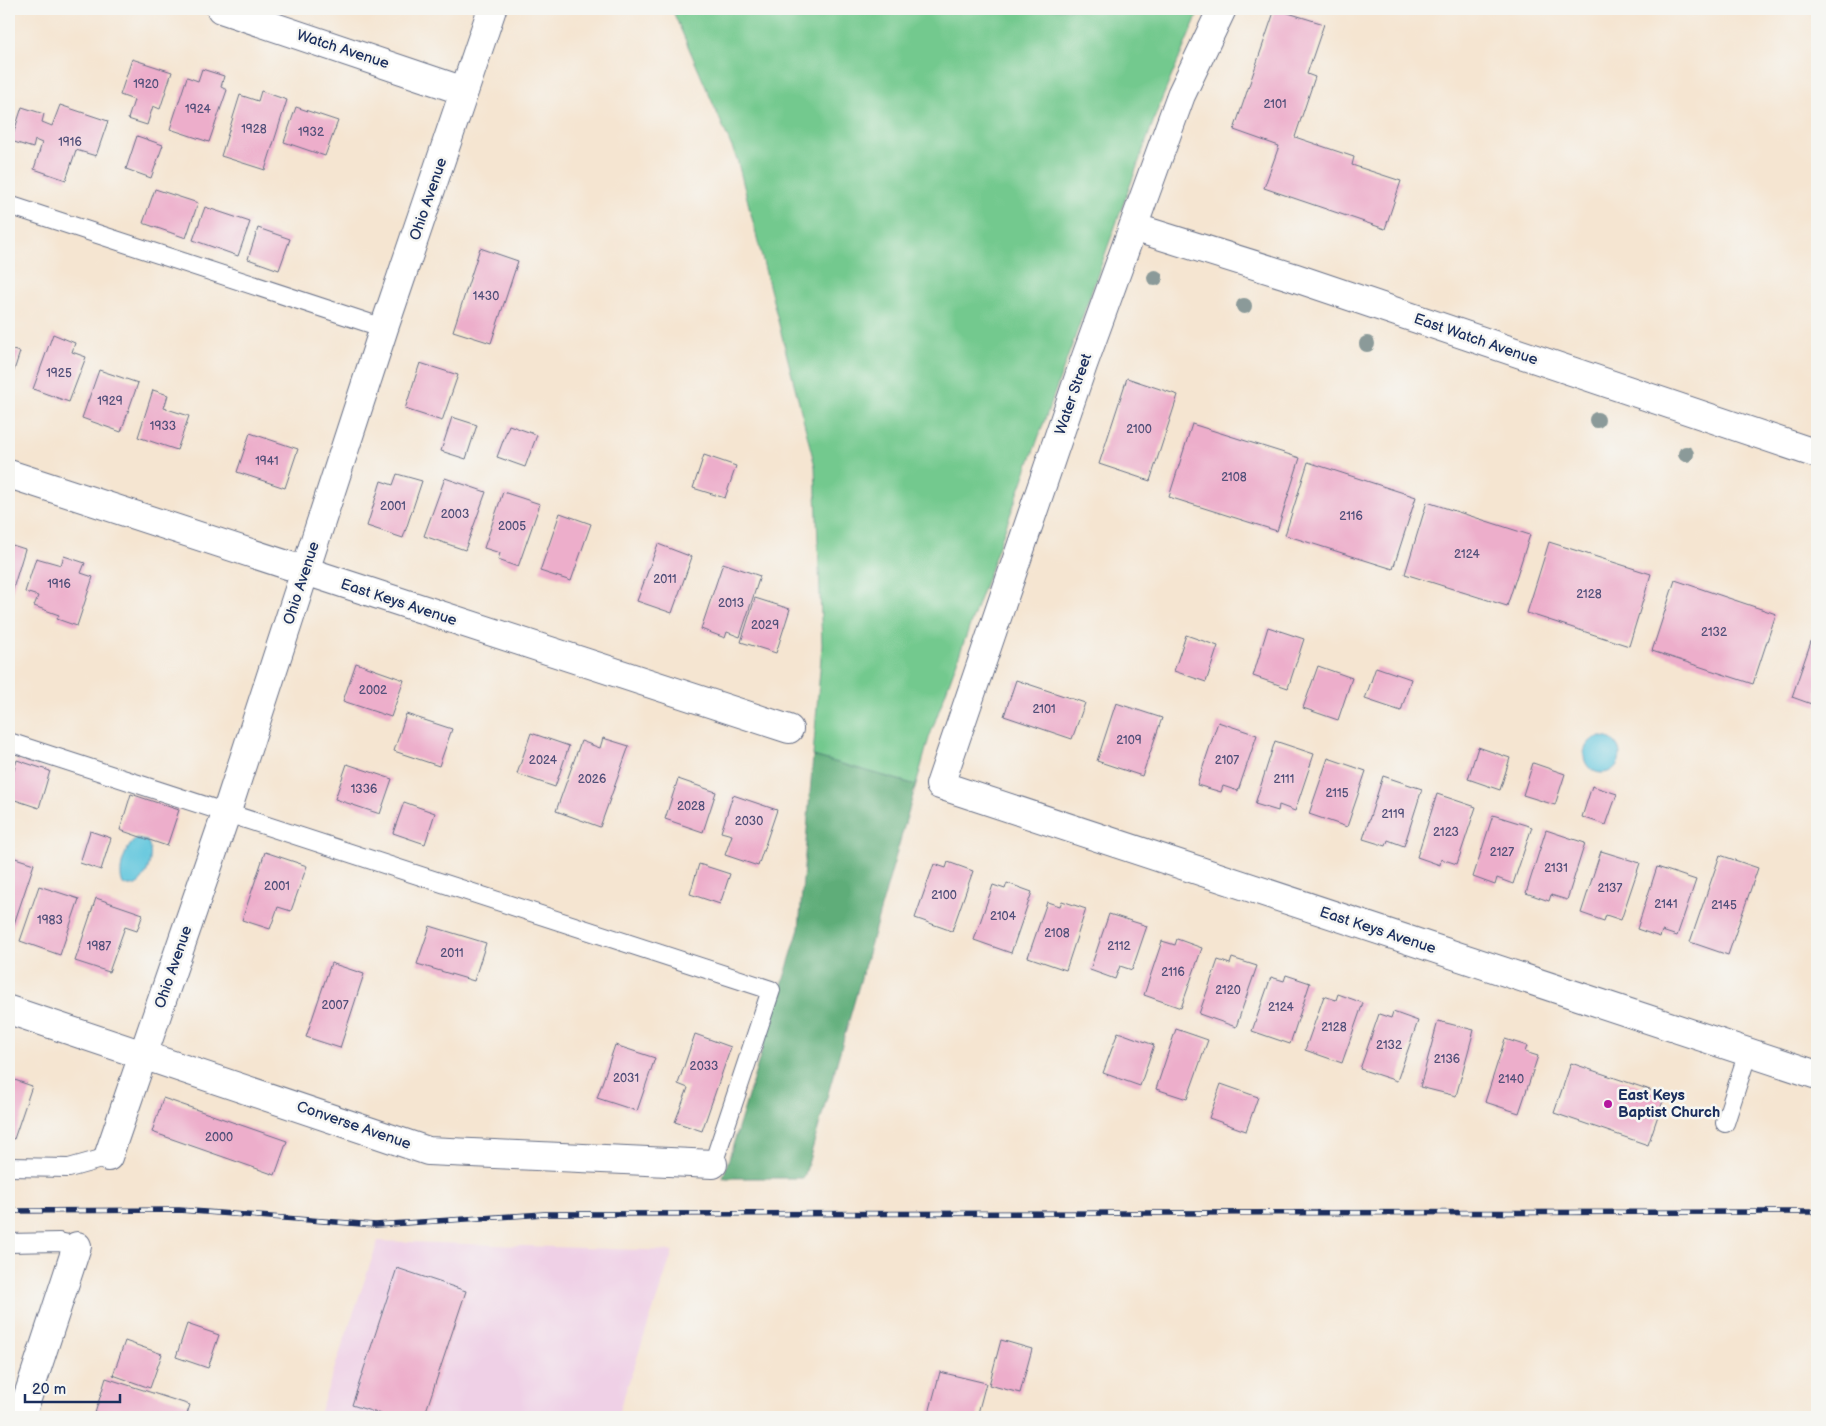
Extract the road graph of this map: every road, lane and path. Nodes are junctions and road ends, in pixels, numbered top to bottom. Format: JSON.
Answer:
{"nodes":[{"id":1,"x":221,"y":9,"type":"edge"},
{"id":2,"x":492,"y":9,"type":"edge"},
{"id":3,"x":1222,"y":9,"type":"edge"},
{"id":4,"x":464,"y":91,"type":"junction"},
{"id":5,"x":9,"y":205,"type":"edge"},
{"id":6,"x":1133,"y":227,"type":"junction"},
{"id":7,"x":384,"y":328,"type":"junction"},
{"id":8,"x":1817,"y":454,"type":"edge"},
{"id":9,"x":9,"y":474,"type":"edge"},
{"id":10,"x":305,"y":572,"type":"junction"},
{"id":11,"x":789,"y":729,"type":"dead end"},
{"id":12,"x":9,"y":742,"type":"edge"},
{"id":13,"x":940,"y":785,"type":"joint"},
{"id":14,"x":226,"y":814,"type":"junction"},
{"id":15,"x":9,"y":1010,"type":"edge"},
{"id":16,"x":1748,"y":1052,"type":"junction"},
{"id":17,"x":143,"y":1054,"type":"junction"},
{"id":18,"x":1817,"y":1075,"type":"edge"},
{"id":19,"x":1725,"y":1123,"type":"dead end"},
{"id":20,"x":108,"y":1157,"type":"joint"},
{"id":21,"x":713,"y":1164,"type":"joint"},
{"id":22,"x":9,"y":1167,"type":"edge"},
{"id":23,"x":9,"y":1243,"type":"edge"},
{"id":24,"x":77,"y":1246,"type":"joint"},
{"id":25,"x":21,"y":1417,"type":"edge"}],
"edges":[{"from":1,"to":4,"type":"street","name":"Watch Avenue"},
{"from":2,"to":4,"type":"street","name":"Ohio Avenue"},
{"from":3,"to":6,"type":"street","name":"Water Street"},
{"from":4,"to":7,"type":"street","name":"Ohio Avenue"},
{"from":5,"to":7,"type":"lane"},
{"from":6,"to":8,"type":"street","name":"East Watch Avenue"},
{"from":6,"to":13,"type":"street","name":"Water Street"},
{"from":7,"to":10,"type":"street","name":"Ohio Avenue"},
{"from":9,"to":10,"type":"street","name":"East Keys Avenue"},
{"from":10,"to":11,"type":"street","name":"East Keys Avenue"},
{"from":10,"to":14,"type":"street","name":"Ohio Avenue"},
{"from":12,"to":14,"type":"lane"},
{"from":13,"to":16,"type":"street","name":"East Keys Avenue"},
{"from":14,"to":17,"type":"street","name":"Ohio Avenue"},
{"from":14,"to":21,"type":"lane"},
{"from":15,"to":17,"type":"street","name":"Converse Avenue"},
{"from":16,"to":18,"type":"street","name":"East Keys Avenue"},
{"from":16,"to":19,"type":"lane"},
{"from":17,"to":20,"type":"street","name":"Ohio Avenue"},
{"from":17,"to":21,"type":"street","name":"Converse Avenue"},
{"from":20,"to":22,"type":"lane"},
{"from":23,"to":24,"type":"lane"},
{"from":24,"to":25,"type":"street"}]}
